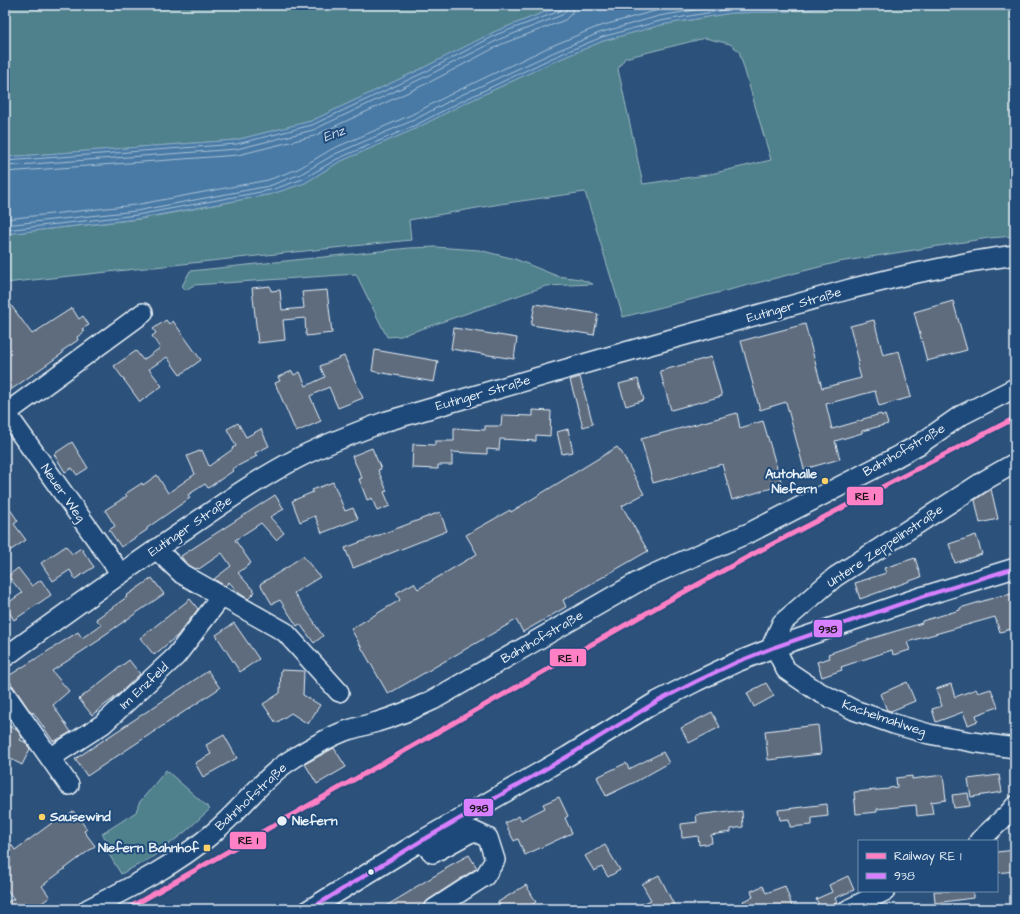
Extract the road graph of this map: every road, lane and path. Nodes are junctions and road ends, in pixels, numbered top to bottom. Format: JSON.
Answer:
{"nodes":[{"id":1,"x":1015,"y":255,"type":"edge"},
{"id":2,"x":143,"y":313,"type":"dead end"},
{"id":3,"x":1015,"y":388,"type":"edge"},
{"id":4,"x":6,"y":413,"type":"edge"},
{"id":5,"x":1015,"y":463,"type":"edge"},
{"id":6,"x":156,"y":549,"type":"junction"},
{"id":7,"x":1015,"y":568,"type":"edge"},
{"id":8,"x":121,"y":574,"type":"junction"},
{"id":9,"x":221,"y":597,"type":"junction"},
{"id":10,"x":775,"y":647,"type":"junction"},
{"id":11,"x":5,"y":657,"type":"edge"},
{"id":12,"x":339,"y":692,"type":"dead end"},
{"id":13,"x":5,"y":694,"type":"edge"},
{"id":14,"x":1015,"y":748,"type":"edge"},
{"id":15,"x":50,"y":758,"type":"junction"},
{"id":16,"x":69,"y":785,"type":"dead end"},
{"id":17,"x":1015,"y":806,"type":"edge"},
{"id":18,"x":980,"y":840,"type":"edge"},
{"id":19,"x":421,"y":841,"type":"junction"},
{"id":20,"x":883,"y":892,"type":"edge"},
{"id":21,"x":88,"y":909,"type":"edge"},
{"id":22,"x":310,"y":909,"type":"edge"},
{"id":23,"x":434,"y":909,"type":"edge"},
{"id":24,"x":849,"y":909,"type":"edge"}],
"edges":[{"from":1,"to":6,"type":"street","name":"Eutinger Straße"},
{"from":2,"to":4,"type":"street","name":"Neuer Weg"},
{"from":3,"to":21,"type":"street","name":"Bahnhofstraße"},
{"from":4,"to":8,"type":"street","name":"Neuer Weg"},
{"from":5,"to":10,"type":"street","name":"Untere Zeppelinstraße"},
{"from":6,"to":8,"type":"street","name":"Eutinger Straße"},
{"from":6,"to":9,"type":"street"},
{"from":7,"to":10,"type":"street"},
{"from":8,"to":11,"type":"street","name":"Eutinger Straße"},
{"from":9,"to":12,"type":"street"},
{"from":9,"to":15,"type":"street","name":"Im Enzfeld"},
{"from":10,"to":14,"type":"street","name":"Kachelmahlweg"},
{"from":10,"to":19,"type":"street"},
{"from":13,"to":15,"type":"street"},
{"from":15,"to":16,"type":"street"},
{"from":17,"to":18,"type":"street"},
{"from":19,"to":22,"type":"street"},
{"from":19,"to":23,"type":"street"},
{"from":20,"to":24,"type":"street"}]}
